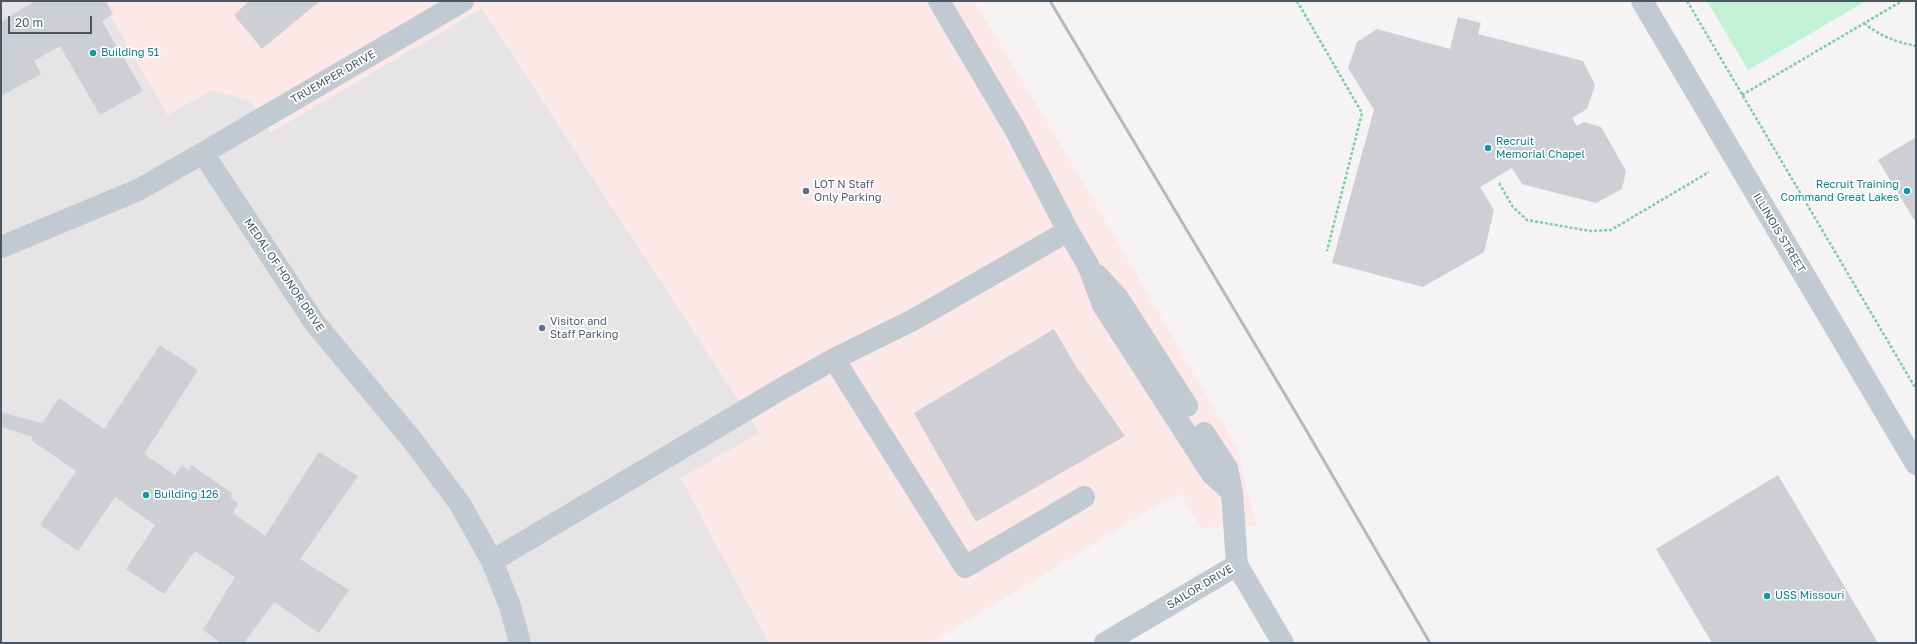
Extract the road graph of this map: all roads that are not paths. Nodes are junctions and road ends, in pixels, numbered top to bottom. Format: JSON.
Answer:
{"nodes":[{"id":1,"x":463,"y":1,"type":"edge"},
{"id":2,"x":939,"y":1,"type":"edge"},
{"id":3,"x":1642,"y":1,"type":"edge"},
{"id":4,"x":203,"y":153,"type":"junction"},
{"id":5,"x":1068,"y":232,"type":"junction"},
{"id":6,"x":1,"y":247,"type":"edge"},
{"id":7,"x":834,"y":359,"type":"junction"},
{"id":8,"x":1916,"y":464,"type":"edge"},
{"id":9,"x":1084,"y":497,"type":"dead end"},
{"id":10,"x":492,"y":561,"type":"junction"},
{"id":11,"x":1237,"y":565,"type":"junction"},
{"id":12,"x":520,"y":643,"type":"edge"},
{"id":13,"x":1105,"y":643,"type":"edge"},
{"id":14,"x":1283,"y":643,"type":"edge"}],
"edges":[{"from":1,"to":4,"type":"street","name":"TRUEMPER DRIVE"},
{"from":2,"to":5,"type":"street"},
{"from":3,"to":8,"type":"street","name":"ILLINOIS STREET"},
{"from":4,"to":6,"type":"street"},
{"from":4,"to":10,"type":"street","name":"MEDAL OF HONOR DRIVE"},
{"from":5,"to":7,"type":"street"},
{"from":5,"to":11,"type":"street"},
{"from":7,"to":9,"type":"street"},
{"from":7,"to":10,"type":"street"},
{"from":10,"to":12,"type":"street","name":"MEDAL OF HONOR DRIVE"},
{"from":11,"to":13,"type":"street","name":"SAILOR DRIVE"},
{"from":11,"to":14,"type":"street","name":"SAILOR DRIVE"}]}
